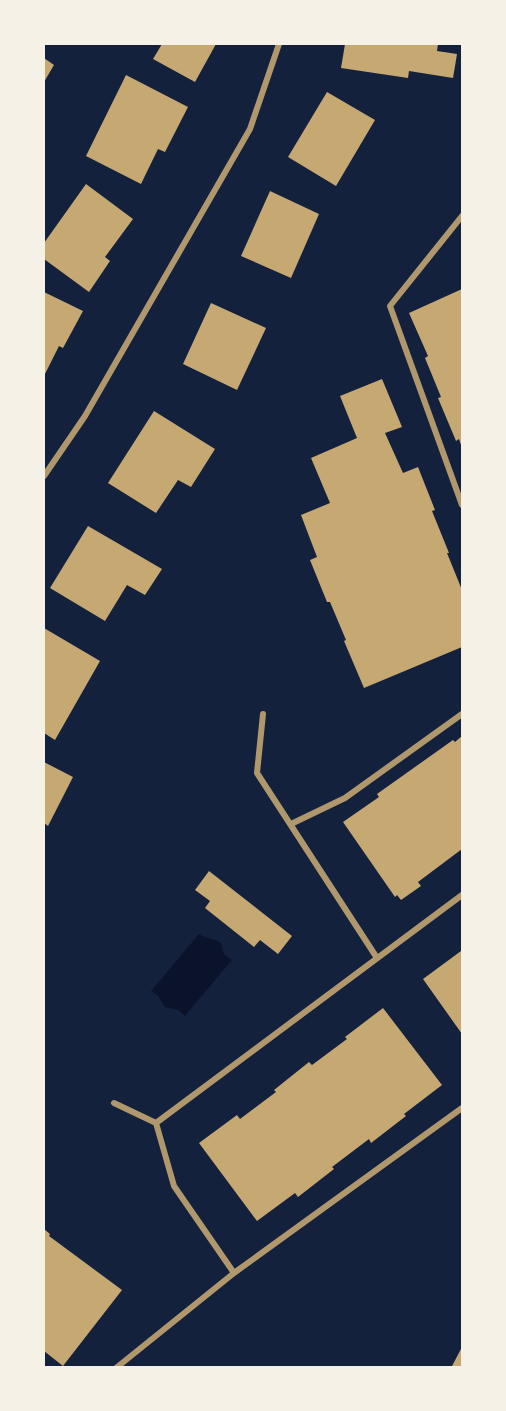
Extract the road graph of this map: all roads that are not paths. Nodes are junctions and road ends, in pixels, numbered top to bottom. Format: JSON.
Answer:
{"nodes":[{"id":1,"x":279,"y":44,"type":"edge"},
{"id":2,"x":462,"y":216,"type":"edge"},
{"id":3,"x":44,"y":476,"type":"edge"},
{"id":4,"x":462,"y":505,"type":"edge"},
{"id":5,"x":263,"y":714,"type":"dead end"},
{"id":6,"x":462,"y":714,"type":"edge"},
{"id":7,"x":291,"y":824,"type":"junction"},
{"id":8,"x":462,"y":895,"type":"edge"},
{"id":9,"x":377,"y":958,"type":"junction"},
{"id":10,"x":114,"y":1103,"type":"dead end"},
{"id":11,"x":462,"y":1108,"type":"edge"},
{"id":12,"x":156,"y":1123,"type":"junction"},
{"id":13,"x":234,"y":1273,"type":"junction"},
{"id":14,"x":116,"y":1368,"type":"edge"}],
"edges":[{"from":1,"to":3,"type":"street"},
{"from":2,"to":4,"type":"street"},
{"from":5,"to":7,"type":"street"},
{"from":6,"to":7,"type":"street"},
{"from":7,"to":9,"type":"street"},
{"from":8,"to":9,"type":"street"},
{"from":9,"to":12,"type":"street"},
{"from":10,"to":12,"type":"street"},
{"from":11,"to":13,"type":"street"},
{"from":12,"to":13,"type":"street"},
{"from":13,"to":14,"type":"street"}]}
